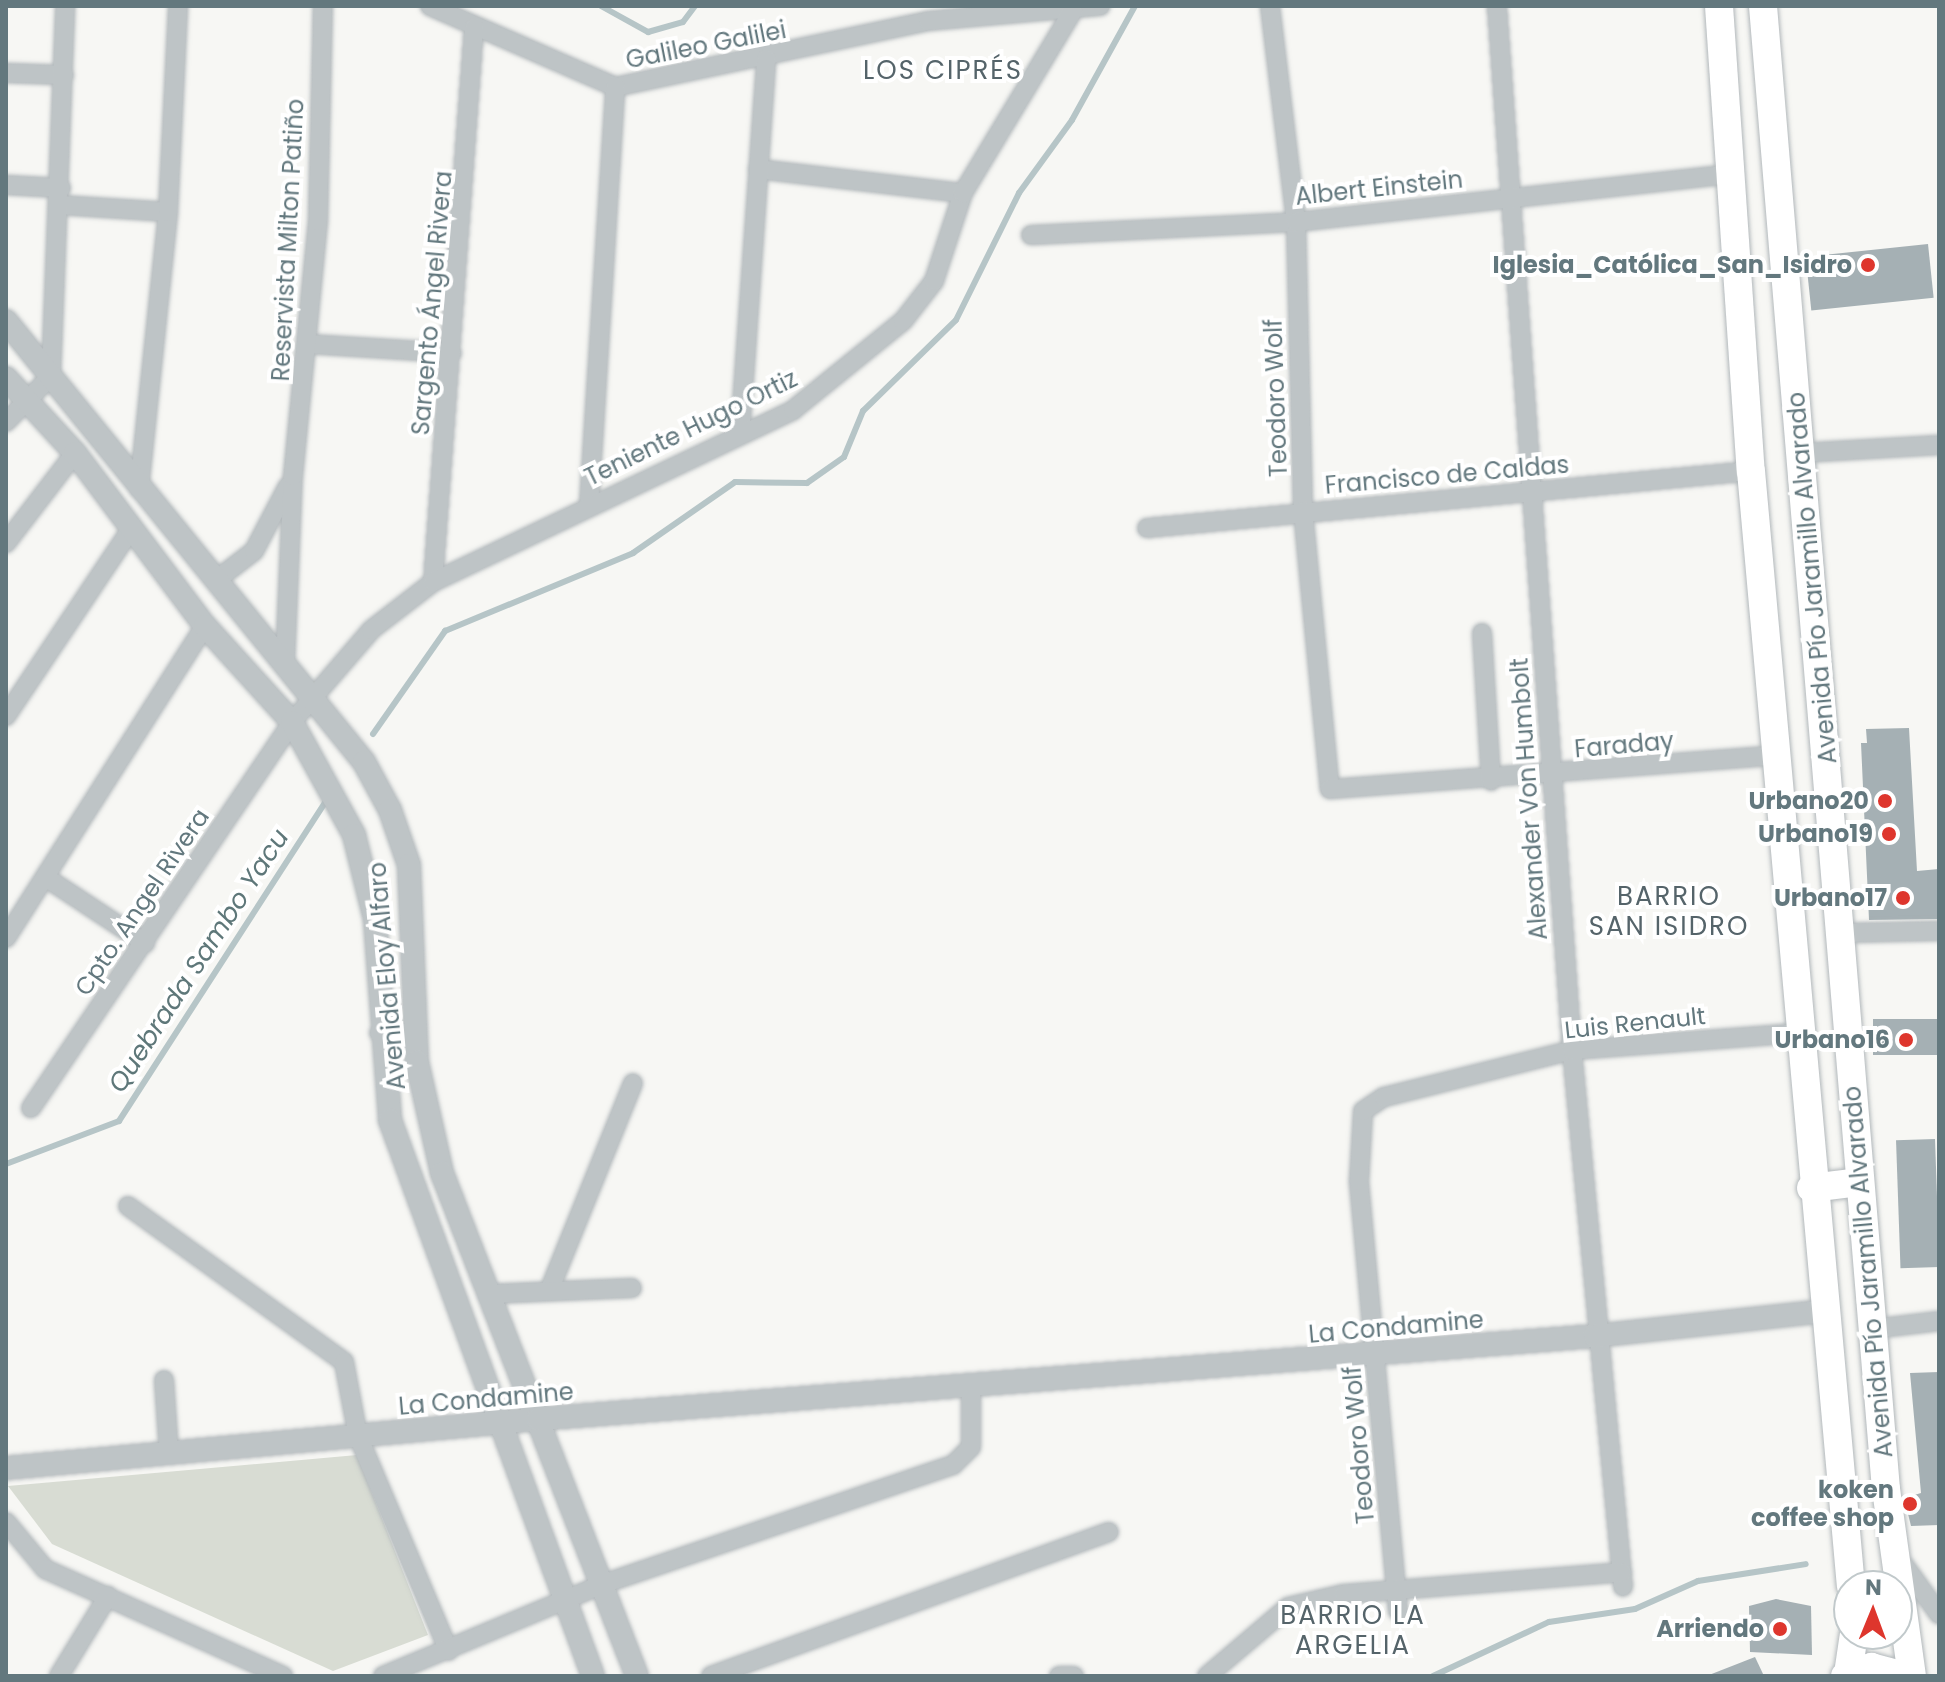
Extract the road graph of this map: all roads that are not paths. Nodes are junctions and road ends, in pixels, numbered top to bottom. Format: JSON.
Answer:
{"nodes":[{"id":1,"x":65,"y":6,"type":"edge"},
{"id":2,"x":178,"y":6,"type":"edge"},
{"id":3,"x":323,"y":6,"type":"edge"},
{"id":4,"x":430,"y":6,"type":"edge"},
{"id":5,"x":1100,"y":6,"type":"edge"},
{"id":6,"x":1270,"y":6,"type":"edge"},
{"id":7,"x":1497,"y":6,"type":"edge"},
{"id":8,"x":1073,"y":11,"type":"junction"},
{"id":9,"x":1763,"y":14,"type":"edge"},
{"id":10,"x":1720,"y":16,"type":"edge"},
{"id":11,"x":474,"y":28,"type":"junction"},
{"id":12,"x":766,"y":59,"type":"junction"},
{"id":13,"x":6,"y":73,"type":"edge"},
{"id":14,"x":64,"y":75,"type":"junction"},
{"id":15,"x":615,"y":87,"type":"junction"},
{"id":16,"x":758,"y":169,"type":"junction"},
{"id":17,"x":1732,"y":174,"type":"junction"},
{"id":18,"x":6,"y":185,"type":"edge"},
{"id":19,"x":963,"y":193,"type":"junction"},
{"id":20,"x":61,"y":196,"type":"junction"},
{"id":21,"x":1513,"y":197,"type":"junction"},
{"id":22,"x":168,"y":212,"type":"junction"},
{"id":23,"x":1296,"y":222,"type":"junction"},
{"id":24,"x":1031,"y":235,"type":"dead end"},
{"id":25,"x":1789,"y":310,"type":"junction"},
{"id":26,"x":1742,"y":313,"type":"junction"},
{"id":27,"x":6,"y":321,"type":"edge"},
{"id":28,"x":309,"y":344,"type":"junction"},
{"id":29,"x":452,"y":353,"type":"junction"},
{"id":30,"x":51,"y":376,"type":"junction"},
{"id":31,"x":6,"y":378,"type":"edge"},
{"id":32,"x":27,"y":403,"type":"junction"},
{"id":33,"x":6,"y":422,"type":"edge"},
{"id":34,"x":740,"y":435,"type":"junction"},
{"id":35,"x":1939,"y":445,"type":"edge"},
{"id":36,"x":75,"y":453,"type":"junction"},
{"id":37,"x":1801,"y":453,"type":"junction"},
{"id":38,"x":1751,"y":471,"type":"junction"},
{"id":39,"x":293,"y":476,"type":"junction"},
{"id":40,"x":139,"y":489,"type":"junction"},
{"id":41,"x":1531,"y":492,"type":"junction"},
{"id":42,"x":589,"y":505,"type":"junction"},
{"id":43,"x":1303,"y":511,"type":"junction"},
{"id":44,"x":1147,"y":528,"type":"dead end"},
{"id":45,"x":131,"y":529,"type":"junction"},
{"id":46,"x":6,"y":543,"type":"edge"},
{"id":47,"x":215,"y":581,"type":"junction"},
{"id":48,"x":433,"y":582,"type":"junction"},
{"id":49,"x":1814,"y":598,"type":"junction"},
{"id":50,"x":1768,"y":603,"type":"junction"},
{"id":51,"x":205,"y":626,"type":"junction"},
{"id":52,"x":1482,"y":633,"type":"dead end"},
{"id":53,"x":285,"y":663,"type":"junction"},
{"id":54,"x":312,"y":695,"type":"junction"},
{"id":55,"x":6,"y":716,"type":"edge"},
{"id":56,"x":292,"y":722,"type":"junction"},
{"id":57,"x":1779,"y":755,"type":"junction"},
{"id":58,"x":1552,"y":776,"type":"junction"},
{"id":59,"x":1491,"y":781,"type":"junction"},
{"id":60,"x":1330,"y":789,"type":"joint"},
{"id":61,"x":45,"y":877,"type":"junction"},
{"id":62,"x":1838,"y":886,"type":"junction"},
{"id":63,"x":1791,"y":890,"type":"junction"},
{"id":64,"x":1939,"y":931,"type":"edge"},
{"id":65,"x":1843,"y":933,"type":"junction"},
{"id":66,"x":6,"y":938,"type":"edge"},
{"id":67,"x":145,"y":943,"type":"junction"},
{"id":68,"x":379,"y":1033,"type":"junction"},
{"id":69,"x":415,"y":1033,"type":"junction"},
{"id":70,"x":1800,"y":1033,"type":"junction"},
{"id":71,"x":1572,"y":1050,"type":"junction"},
{"id":72,"x":633,"y":1083,"type":"dead end"},
{"id":73,"x":1384,"y":1097,"type":"joint"},
{"id":74,"x":31,"y":1108,"type":"dead end"},
{"id":75,"x":1859,"y":1182,"type":"junction"},
{"id":76,"x":1811,"y":1188,"type":"junction"},
{"id":77,"x":128,"y":1206,"type":"dead end"},
{"id":78,"x":632,"y":1288,"type":"dead end"},
{"id":79,"x":549,"y":1291,"type":"junction"},
{"id":80,"x":490,"y":1294,"type":"junction"},
{"id":81,"x":1825,"y":1311,"type":"junction"},
{"id":82,"x":1939,"y":1321,"type":"edge"},
{"id":83,"x":1872,"y":1329,"type":"junction"},
{"id":84,"x":1595,"y":1336,"type":"junction"},
{"id":85,"x":1375,"y":1354,"type":"junction"},
{"id":86,"x":164,"y":1380,"type":"dead end"},
{"id":87,"x":971,"y":1389,"type":"junction"},
{"id":88,"x":538,"y":1419,"type":"junction"},
{"id":89,"x":498,"y":1424,"type":"junction"},
{"id":90,"x":358,"y":1436,"type":"junction"},
{"id":91,"x":169,"y":1453,"type":"junction"},
{"id":92,"x":1884,"y":1464,"type":"junction"},
{"id":93,"x":6,"y":1468,"type":"edge"},
{"id":94,"x":1843,"y":1468,"type":"junction"},
{"id":95,"x":6,"y":1522,"type":"edge"},
{"id":96,"x":1109,"y":1532,"type":"dead end"},
{"id":97,"x":1892,"y":1548,"type":"junction"},
{"id":98,"x":1850,"y":1570,"type":"edge"},
{"id":99,"x":603,"y":1584,"type":"junction"},
{"id":100,"x":1397,"y":1590,"type":"junction"},
{"id":101,"x":108,"y":1596,"type":"junction"},
{"id":102,"x":564,"y":1599,"type":"junction"},
{"id":103,"x":1398,"y":1611,"type":"dead end"},
{"id":104,"x":1939,"y":1614,"type":"edge"},
{"id":105,"x":1851,"y":1650,"type":"edge"},
{"id":106,"x":449,"y":1651,"type":"junction"},
{"id":107,"x":1847,"y":1675,"type":"edge"},
{"id":108,"x":59,"y":1676,"type":"edge"},
{"id":109,"x":283,"y":1676,"type":"edge"},
{"id":110,"x":383,"y":1676,"type":"edge"},
{"id":111,"x":593,"y":1676,"type":"edge"},
{"id":112,"x":637,"y":1676,"type":"edge"},
{"id":113,"x":711,"y":1676,"type":"edge"},
{"id":114,"x":1059,"y":1676,"type":"edge"},
{"id":115,"x":1074,"y":1676,"type":"edge"},
{"id":116,"x":1207,"y":1676,"type":"edge"},
{"id":117,"x":1904,"y":1676,"type":"edge"},
{"id":118,"x":1912,"y":1676,"type":"edge"}],
"edges":[{"from":1,"to":14,"type":"street"},
{"from":2,"to":22,"type":"street"},
{"from":3,"to":28,"type":"street","name":"Reservista Milton Patiño"},
{"from":4,"to":11,"type":"street","name":"Galileo Galilei"},
{"from":5,"to":8,"type":"street","name":"Galileo Galilei"},
{"from":6,"to":23,"type":"street","name":"Teodoro Wolf"},
{"from":7,"to":21,"type":"street","name":"Alexander Von Humbolt"},
{"from":8,"to":12,"type":"street","name":"Galileo Galilei"},
{"from":8,"to":19,"type":"street","name":"Teniente Hugo Ortiz"},
{"from":9,"to":10,"type":"main road"},
{"from":9,"to":25,"type":"main road","name":"Avenida Pío Jaramillo Alvarado"},
{"from":10,"to":17,"type":"main road","name":"Avenida Pío Jaramillo Alvarado"},
{"from":11,"to":15,"type":"street","name":"Galileo Galilei"},
{"from":11,"to":29,"type":"street","name":"Sargento Ángel Rivera"},
{"from":12,"to":15,"type":"street","name":"Galileo Galilei"},
{"from":12,"to":16,"type":"street"},
{"from":13,"to":14,"type":"street"},
{"from":14,"to":20,"type":"street"},
{"from":15,"to":42,"type":"street"},
{"from":16,"to":19,"type":"street"},
{"from":16,"to":34,"type":"street"},
{"from":17,"to":21,"type":"street","name":"Albert Einstein"},
{"from":17,"to":26,"type":"main road","name":"Avenida Pío Jaramillo Alvarado"},
{"from":18,"to":20,"type":"street"},
{"from":19,"to":34,"type":"street","name":"Teniente Hugo Ortiz"},
{"from":20,"to":22,"type":"street"},
{"from":20,"to":30,"type":"street"},
{"from":21,"to":23,"type":"street","name":"Albert Einstein"},
{"from":21,"to":41,"type":"street","name":"Alexander Von Humbolt"},
{"from":22,"to":40,"type":"street"},
{"from":23,"to":24,"type":"street","name":"Albert Einstein"},
{"from":23,"to":43,"type":"street","name":"Teodoro Wolf"},
{"from":25,"to":26,"type":"main road"},
{"from":25,"to":37,"type":"main road","name":"Avenida Pío Jaramillo Alvarado"},
{"from":26,"to":38,"type":"main road","name":"Avenida Pío Jaramillo Alvarado"},
{"from":27,"to":30,"type":"street","name":"Avenida Eloy Alfaro"},
{"from":28,"to":29,"type":"street"},
{"from":28,"to":39,"type":"street","name":"Reservista Milton Patiño"},
{"from":29,"to":48,"type":"street","name":"Sargento Ángel Rivera"},
{"from":30,"to":32,"type":"street"},
{"from":30,"to":40,"type":"street","name":"Avenida Eloy Alfaro"},
{"from":31,"to":32,"type":"street","name":"Avenida Eloy Alfaro"},
{"from":32,"to":33,"type":"street"},
{"from":32,"to":36,"type":"street","name":"Avenida Eloy Alfaro"},
{"from":34,"to":42,"type":"street","name":"Teniente Hugo Ortiz"},
{"from":35,"to":37,"type":"street"},
{"from":36,"to":45,"type":"street","name":"Avenida Eloy Alfaro"},
{"from":36,"to":46,"type":"street"},
{"from":37,"to":49,"type":"main road","name":"Avenida Pío Jaramillo Alvarado"},
{"from":38,"to":41,"type":"street","name":"Francisco de Caldas"},
{"from":38,"to":50,"type":"main road","name":"Avenida Pío Jaramillo Alvarado"},
{"from":39,"to":47,"type":"street","name":"Reservista Milton Patiño"},
{"from":39,"to":53,"type":"street","name":"Reservista Milton Patiño"},
{"from":40,"to":47,"type":"street","name":"Avenida Eloy Alfaro"},
{"from":41,"to":43,"type":"street","name":"Francisco de Caldas"},
{"from":41,"to":58,"type":"street","name":"Alexander Von Humbolt"},
{"from":42,"to":48,"type":"street","name":"Teniente Hugo Ortiz"},
{"from":43,"to":44,"type":"street","name":"Francisco de Caldas"},
{"from":43,"to":60,"type":"street","name":"Teodoro Wolf"},
{"from":45,"to":51,"type":"street","name":"Avenida Eloy Alfaro"},
{"from":45,"to":55,"type":"street"},
{"from":47,"to":53,"type":"street","name":"Avenida Eloy Alfaro"},
{"from":48,"to":54,"type":"street","name":"Teniente Hugo Ortiz"},
{"from":49,"to":50,"type":"main road"},
{"from":49,"to":62,"type":"main road","name":"Avenida Pío Jaramillo Alvarado"},
{"from":50,"to":57,"type":"main road","name":"Avenida Pío Jaramillo Alvarado"},
{"from":51,"to":56,"type":"street","name":"Avenida Eloy Alfaro"},
{"from":51,"to":61,"type":"street"},
{"from":52,"to":59,"type":"street"},
{"from":53,"to":54,"type":"street","name":"Avenida Eloy Alfaro"},
{"from":54,"to":56,"type":"street","name":"Teniente Hugo Ortiz"},
{"from":54,"to":69,"type":"street","name":"Avenida Eloy Alfaro"},
{"from":56,"to":67,"type":"street","name":"Cpto. Angel Rivera"},
{"from":56,"to":68,"type":"street","name":"Avenida Eloy Alfaro"},
{"from":57,"to":58,"type":"street","name":"Faraday"},
{"from":57,"to":63,"type":"main road","name":"Avenida Pío Jaramillo Alvarado"},
{"from":58,"to":59,"type":"street","name":"Faraday"},
{"from":58,"to":71,"type":"street","name":"Alexander Von Humbolt"},
{"from":59,"to":60,"type":"street","name":"Faraday"},
{"from":61,"to":66,"type":"street"},
{"from":61,"to":67,"type":"street"},
{"from":62,"to":63,"type":"main road"},
{"from":62,"to":65,"type":"main road","name":"Avenida Pío Jaramillo Alvarado"},
{"from":63,"to":70,"type":"main road","name":"Avenida Pío Jaramillo Alvarado"},
{"from":64,"to":65,"type":"street"},
{"from":65,"to":75,"type":"main road","name":"Avenida Pío Jaramillo Alvarado"},
{"from":67,"to":74,"type":"street","name":"Cpto. Angel Rivera"},
{"from":68,"to":69,"type":"street"},
{"from":68,"to":89,"type":"street","name":"Avenida Eloy Alfaro"},
{"from":69,"to":80,"type":"street","name":"Avenida Eloy Alfaro"},
{"from":70,"to":71,"type":"street","name":"Luis Renault"},
{"from":70,"to":76,"type":"main road","name":"Avenida Pío Jaramillo Alvarado"},
{"from":71,"to":73,"type":"street","name":"Luis Renault"},
{"from":71,"to":84,"type":"street","name":"Alexander Von Humbolt"},
{"from":72,"to":79,"type":"street"},
{"from":73,"to":85,"type":"street","name":"Teodoro Wolf"},
{"from":75,"to":76,"type":"main road"},
{"from":75,"to":83,"type":"main road","name":"Avenida Pío Jaramillo Alvarado"},
{"from":76,"to":81,"type":"main road","name":"Avenida Pío Jaramillo Alvarado"},
{"from":77,"to":90,"type":"street"},
{"from":78,"to":79,"type":"street"},
{"from":79,"to":80,"type":"street"},
{"from":80,"to":88,"type":"street","name":"Avenida Eloy Alfaro"},
{"from":81,"to":84,"type":"street","name":"La Condamine"},
{"from":81,"to":94,"type":"main road","name":"Avenida Pío Jaramillo Alvarado"},
{"from":82,"to":83,"type":"street"},
{"from":83,"to":92,"type":"main road","name":"Avenida Pío Jaramillo Alvarado"},
{"from":84,"to":85,"type":"street","name":"La Condamine"},
{"from":84,"to":100,"type":"street","name":"Alexander Von Humbolt"},
{"from":85,"to":87,"type":"street","name":"La Condamine"},
{"from":85,"to":100,"type":"street","name":"Teodoro Wolf"},
{"from":86,"to":91,"type":"street"},
{"from":87,"to":88,"type":"street","name":"La Condamine"},
{"from":87,"to":99,"type":"street"},
{"from":88,"to":89,"type":"street","name":"La Condamine"},
{"from":88,"to":99,"type":"street","name":"Avenida Eloy Alfaro"},
{"from":89,"to":90,"type":"street","name":"La Condamine"},
{"from":89,"to":102,"type":"street","name":"Avenida Eloy Alfaro"},
{"from":90,"to":91,"type":"street","name":"La Condamine"},
{"from":90,"to":106,"type":"street"},
{"from":91,"to":93,"type":"street","name":"La Condamine"},
{"from":92,"to":94,"type":"main road"},
{"from":92,"to":97,"type":"main road","name":"Avenida Pío Jaramillo Alvarado"},
{"from":94,"to":98,"type":"main road","name":"Avenida Pío Jaramillo Alvarado"},
{"from":95,"to":101,"type":"street"},
{"from":96,"to":113,"type":"street"},
{"from":97,"to":104,"type":"street"},
{"from":97,"to":118,"type":"main road","name":"Avenida Pío Jaramillo Alvarado"},
{"from":99,"to":102,"type":"street"},
{"from":99,"to":112,"type":"street","name":"Avenida Eloy Alfaro"},
{"from":100,"to":103,"type":"street","name":"Teodoro Wolf"},
{"from":100,"to":116,"type":"street"},
{"from":101,"to":108,"type":"street"},
{"from":101,"to":109,"type":"street"},
{"from":102,"to":106,"type":"street"},
{"from":102,"to":111,"type":"street","name":"Avenida Eloy Alfaro"},
{"from":105,"to":107,"type":"main road"},
{"from":106,"to":110,"type":"street"},
{"from":107,"to":117,"type":"main road"},
{"from":114,"to":115,"type":"street"}]}
